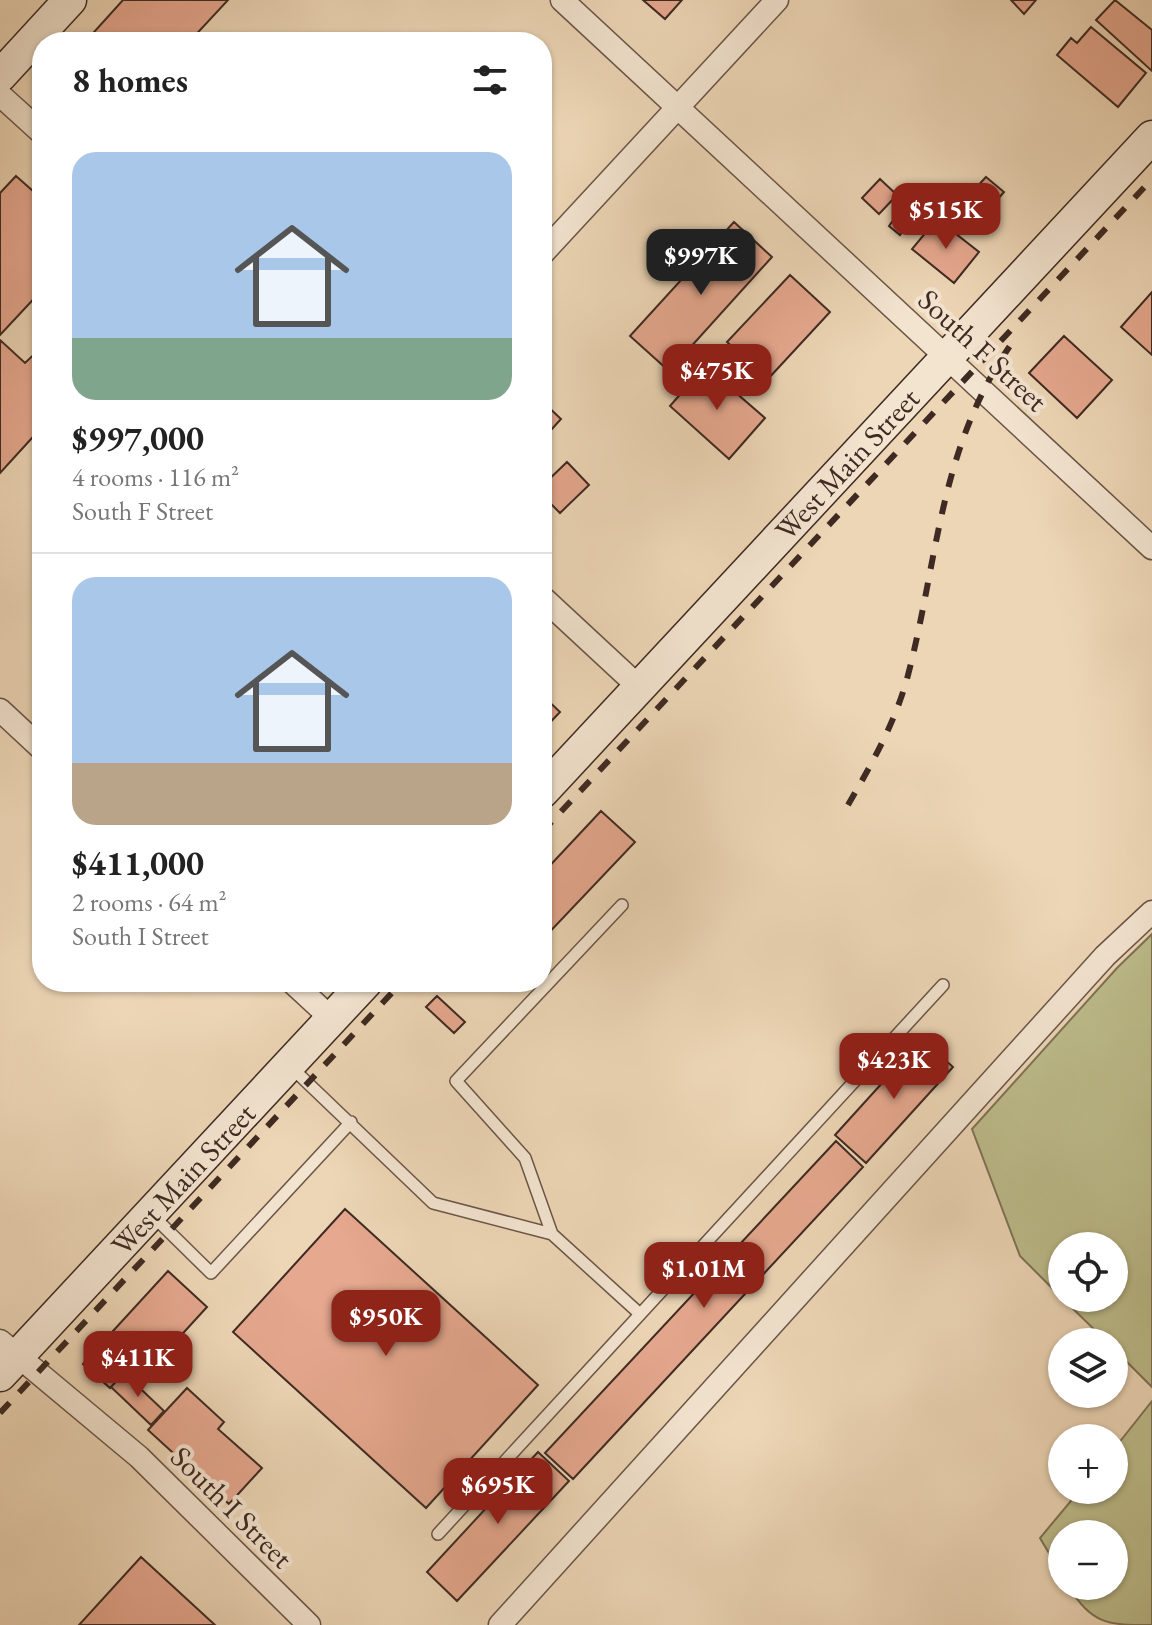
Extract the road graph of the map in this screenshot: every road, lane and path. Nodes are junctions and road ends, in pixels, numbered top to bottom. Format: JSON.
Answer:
{"nodes":[{"id":1,"x":70,"y":0,"type":"edge"},
{"id":2,"x":562,"y":0,"type":"edge"},
{"id":3,"x":777,"y":0,"type":"edge"},
{"id":4,"x":41,"y":32,"type":"edge"},
{"id":5,"x":32,"y":41,"type":"edge"},
{"id":6,"x":0,"y":76,"type":"edge"},
{"id":7,"x":0,"y":95,"type":"edge"},
{"id":8,"x":678,"y":107,"type":"junction"},
{"id":9,"x":32,"y":124,"type":"edge"},
{"id":10,"x":1152,"y":137,"type":"edge"},
{"id":11,"x":552,"y":243,"type":"edge"},
{"id":12,"x":947,"y":357,"type":"junction"},
{"id":13,"x":1152,"y":548,"type":"edge"},
{"id":14,"x":552,"y":606,"type":"edge"},
{"id":15,"x":639,"y":687,"type":"junction"},
{"id":16,"x":0,"y":710,"type":"edge"},
{"id":17,"x":32,"y":740,"type":"edge"},
{"id":18,"x":552,"y":781,"type":"edge"},
{"id":19,"x":622,"y":905,"type":"dead end"},
{"id":20,"x":1152,"y":912,"type":"edge"},
{"id":21,"x":552,"y":979,"type":"edge"},
{"id":22,"x":943,"y":985,"type":"dead end"},
{"id":23,"x":303,"y":992,"type":"edge"},
{"id":24,"x":357,"y":992,"type":"edge"},
{"id":25,"x":540,"y":992,"type":"edge"},
{"id":26,"x":332,"y":1019,"type":"junction"},
{"id":27,"x":289,"y":1065,"type":"junction"},
{"id":28,"x":351,"y":1122,"type":"junction"},
{"id":29,"x":150,"y":1214,"type":"junction"},
{"id":30,"x":552,"y":1234,"type":"junction"},
{"id":31,"x":640,"y":1314,"type":"junction"},
{"id":32,"x":6,"y":1358,"type":"edge"},
{"id":33,"x":438,"y":1534,"type":"dead end"},
{"id":34,"x":309,"y":1625,"type":"edge"},
{"id":35,"x":500,"y":1625,"type":"edge"}],
"edges":[{"from":1,"to":4,"type":"main road"},
{"from":2,"to":8,"type":"street","name":"South F Street"},
{"from":3,"to":8,"type":"street"},
{"from":5,"to":6,"type":"main road"},
{"from":7,"to":9,"type":"street"},
{"from":8,"to":11,"type":"street"},
{"from":8,"to":12,"type":"street","name":"South F Street"},
{"from":10,"to":12,"type":"main road","name":"West Main Street"},
{"from":12,"to":13,"type":"street","name":"South F Street"},
{"from":12,"to":15,"type":"main road","name":"West Main Street"},
{"from":14,"to":15,"type":"street"},
{"from":15,"to":18,"type":"main road","name":"West Main Street"},
{"from":16,"to":17,"type":"street"},
{"from":19,"to":21,"type":"lane"},
{"from":20,"to":35,"type":"street"},
{"from":22,"to":31,"type":"lane"},
{"from":23,"to":26,"type":"street"},
{"from":24,"to":26,"type":"main road","name":"West Main Street"},
{"from":25,"to":30,"type":"lane"},
{"from":26,"to":27,"type":"main road","name":"West Main Street"},
{"from":27,"to":28,"type":"lane"},
{"from":27,"to":29,"type":"main road","name":"West Main Street"},
{"from":28,"to":29,"type":"lane"},
{"from":28,"to":30,"type":"lane"},
{"from":29,"to":32,"type":"main road","name":"West Main Street"},
{"from":30,"to":31,"type":"lane"},
{"from":31,"to":33,"type":"lane"},
{"from":32,"to":34,"type":"street","name":"South I Street"}]}
